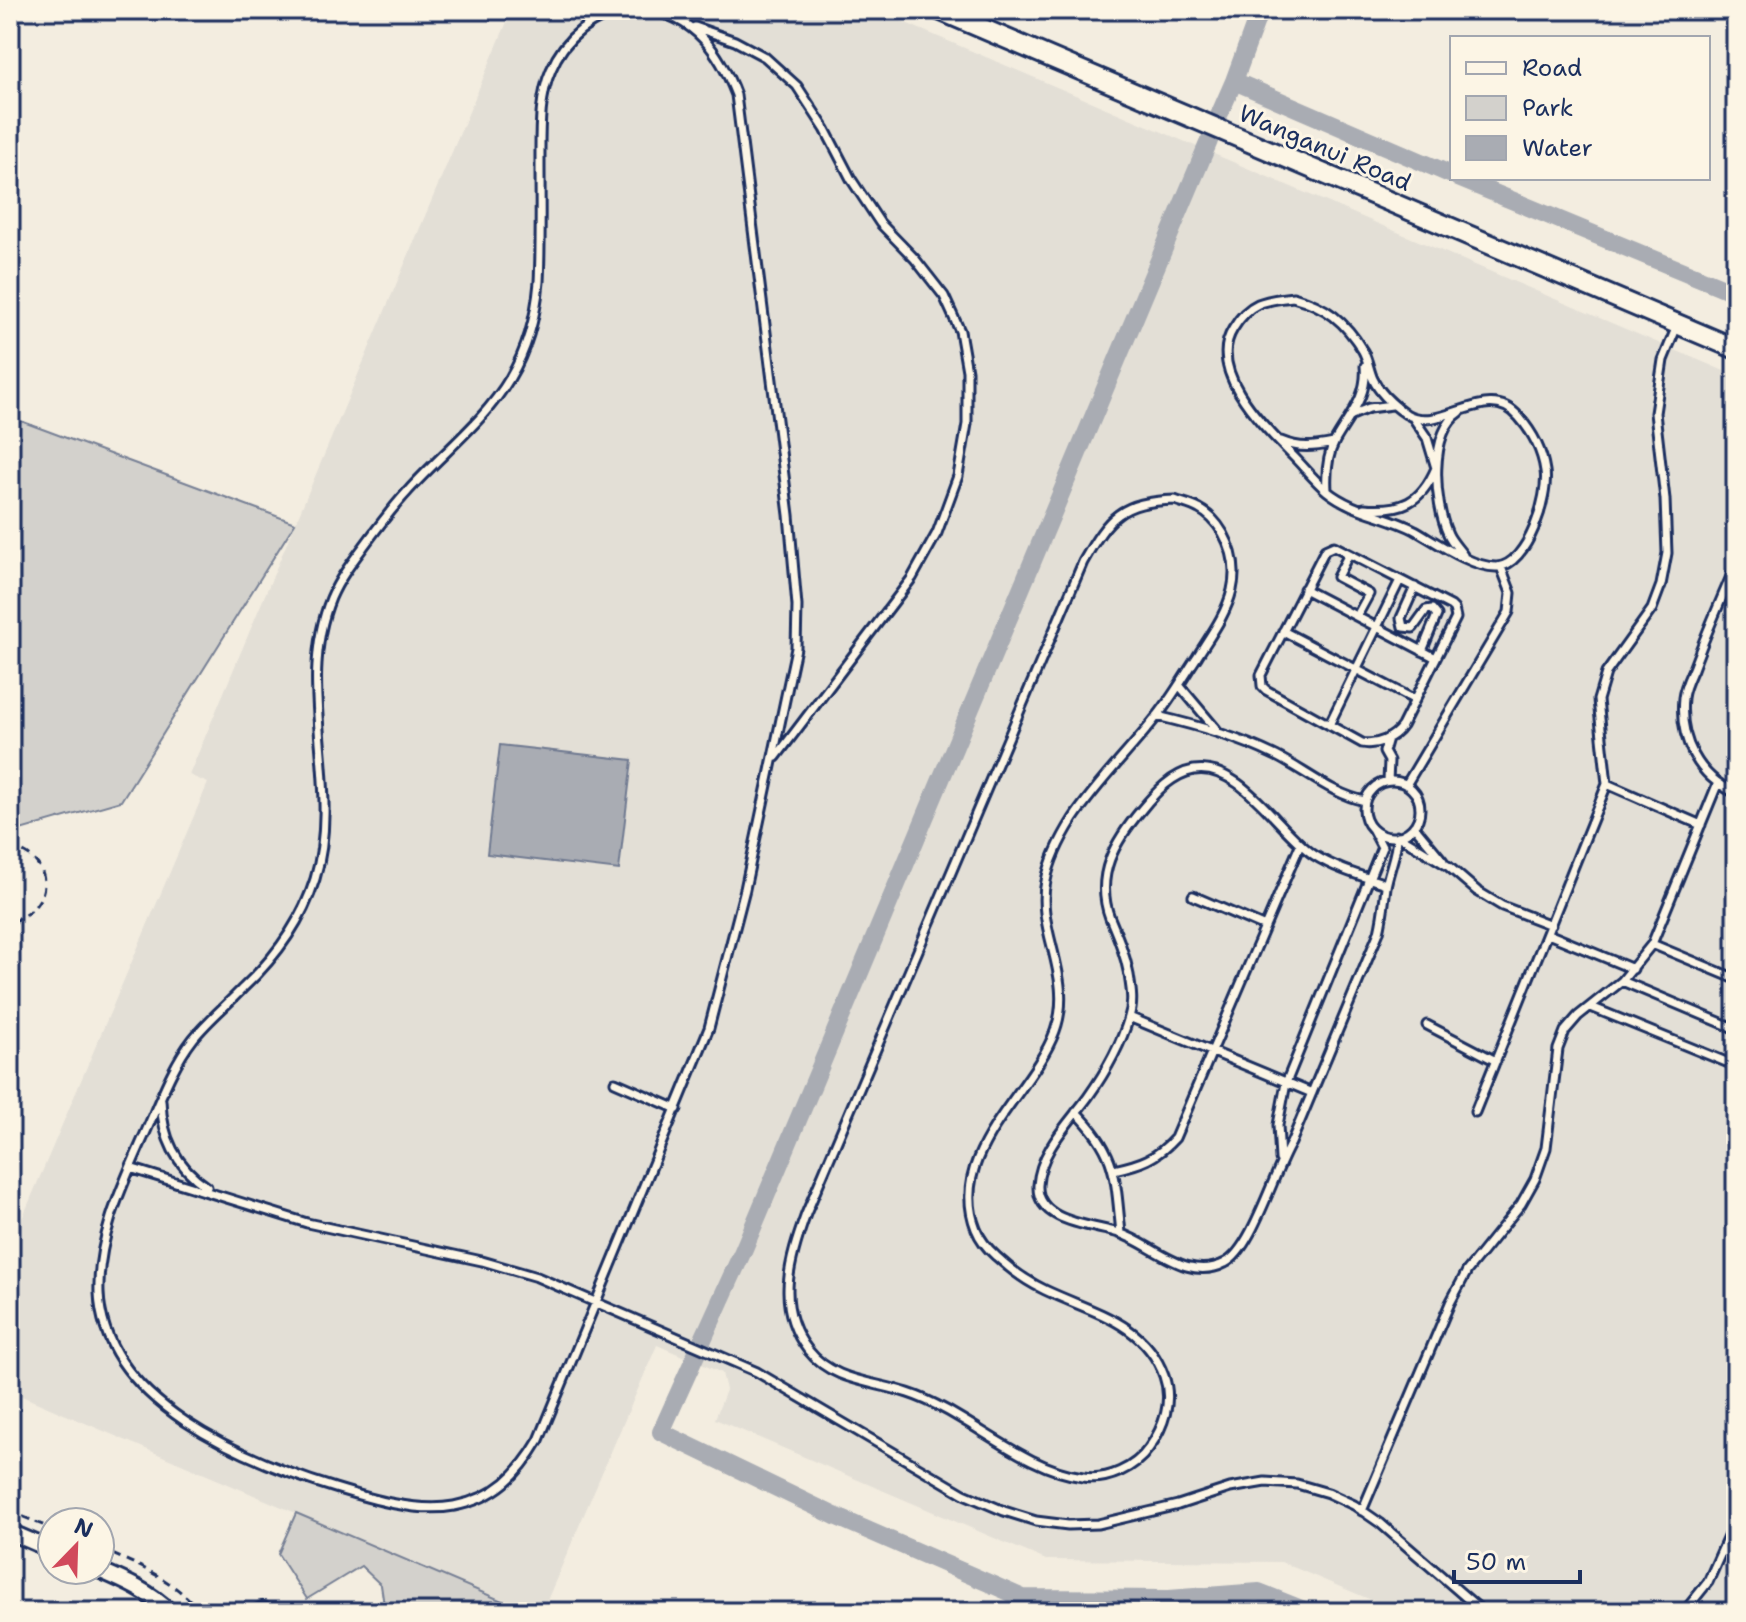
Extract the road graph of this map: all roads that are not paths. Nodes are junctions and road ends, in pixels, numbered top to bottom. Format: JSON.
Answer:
{"nodes":[{"id":1,"x":627,"y":10,"type":"edge"},
{"id":2,"x":646,"y":10,"type":"edge"},
{"id":3,"x":939,"y":10,"type":"edge"},
{"id":4,"x":689,"y":26,"type":"junction"},
{"id":5,"x":1677,"y":324,"type":"junction"},
{"id":6,"x":1736,"y":349,"type":"edge"},
{"id":7,"x":1364,"y":353,"type":"junction"},
{"id":8,"x":1392,"y":405,"type":"junction"},
{"id":9,"x":1469,"y":406,"type":"junction"},
{"id":10,"x":1352,"y":415,"type":"junction"},
{"id":11,"x":1414,"y":419,"type":"junction"},
{"id":12,"x":1278,"y":439,"type":"junction"},
{"id":13,"x":1334,"y":443,"type":"junction"},
{"id":14,"x":1436,"y":468,"type":"junction"},
{"id":15,"x":1327,"y":490,"type":"junction"},
{"id":16,"x":1353,"y":508,"type":"junction"},
{"id":17,"x":1349,"y":554,"type":"junction"},
{"id":18,"x":1464,"y":557,"type":"junction"},
{"id":19,"x":1736,"y":565,"type":"edge"},
{"id":20,"x":1501,"y":567,"type":"junction"},
{"id":21,"x":1400,"y":580,"type":"junction"},
{"id":22,"x":1415,"y":587,"type":"junction"},
{"id":23,"x":1304,"y":589,"type":"junction"},
{"id":24,"x":1357,"y":616,"type":"junction"},
{"id":25,"x":1377,"y":627,"type":"junction"},
{"id":26,"x":1283,"y":631,"type":"junction"},
{"id":27,"x":1422,"y":651,"type":"junction"},
{"id":28,"x":1436,"y":658,"type":"junction"},
{"id":29,"x":1356,"y":669,"type":"junction"},
{"id":30,"x":1179,"y":685,"type":"junction"},
{"id":31,"x":1415,"y":700,"type":"junction"},
{"id":32,"x":1157,"y":716,"type":"junction"},
{"id":33,"x":1329,"y":725,"type":"junction"},
{"id":34,"x":1217,"y":731,"type":"junction"},
{"id":35,"x":1388,"y":738,"type":"junction"},
{"id":36,"x":773,"y":760,"type":"junction"},
{"id":37,"x":1388,"y":781,"type":"junction"},
{"id":38,"x":1607,"y":784,"type":"junction"},
{"id":39,"x":1406,"y":785,"type":"junction"},
{"id":40,"x":1717,"y":785,"type":"junction"},
{"id":41,"x":1736,"y":793,"type":"edge"},
{"id":42,"x":1365,"y":801,"type":"junction"},
{"id":43,"x":1701,"y":825,"type":"junction"},
{"id":44,"x":1414,"y":826,"type":"junction"},
{"id":45,"x":1373,"y":830,"type":"junction"},
{"id":46,"x":1398,"y":836,"type":"junction"},
{"id":47,"x":1300,"y":845,"type":"junction"},
{"id":48,"x":1448,"y":866,"type":"junction"},
{"id":49,"x":1370,"y":879,"type":"junction"},
{"id":50,"x":1386,"y":884,"type":"junction"},
{"id":51,"x":1193,"y":896,"type":"dead end"},
{"id":52,"x":1551,"y":925,"type":"junction"},
{"id":53,"x":1265,"y":927,"type":"junction"},
{"id":54,"x":1548,"y":934,"type":"junction"},
{"id":55,"x":1652,"y":944,"type":"junction"},
{"id":56,"x":1633,"y":969,"type":"junction"},
{"id":57,"x":1736,"y":979,"type":"edge"},
{"id":58,"x":1622,"y":981,"type":"junction"},
{"id":59,"x":1591,"y":1007,"type":"junction"},
{"id":60,"x":1129,"y":1017,"type":"junction"},
{"id":61,"x":1427,"y":1025,"type":"dead end"},
{"id":62,"x":1736,"y":1029,"type":"edge"},
{"id":63,"x":1212,"y":1052,"type":"junction"},
{"id":64,"x":1496,"y":1061,"type":"junction"},
{"id":65,"x":1736,"y":1066,"type":"edge"},
{"id":66,"x":615,"y":1082,"type":"dead end"},
{"id":67,"x":1286,"y":1083,"type":"junction"},
{"id":68,"x":1312,"y":1093,"type":"junction"},
{"id":69,"x":161,"y":1098,"type":"junction"},
{"id":70,"x":677,"y":1109,"type":"junction"},
{"id":71,"x":1076,"y":1112,"type":"junction"},
{"id":72,"x":1475,"y":1112,"type":"dead end"},
{"id":73,"x":1280,"y":1161,"type":"junction"},
{"id":74,"x":130,"y":1168,"type":"junction"},
{"id":75,"x":1114,"y":1170,"type":"junction"},
{"id":76,"x":215,"y":1193,"type":"junction"},
{"id":77,"x":1121,"y":1233,"type":"junction"},
{"id":78,"x":596,"y":1303,"type":"junction"},
{"id":79,"x":1362,"y":1511,"type":"junction"},
{"id":80,"x":1736,"y":1519,"type":"edge"},
{"id":81,"x":10,"y":1532,"type":"edge"},
{"id":82,"x":36,"y":1543,"type":"edge"},
{"id":83,"x":116,"y":1577,"type":"edge"},
{"id":84,"x":170,"y":1612,"type":"edge"},
{"id":85,"x":1483,"y":1612,"type":"edge"},
{"id":86,"x":1684,"y":1612,"type":"edge"}],
"edges":[{"from":1,"to":69,"type":"lane"},
{"from":2,"to":4,"type":"lane"},
{"from":3,"to":5,"type":"street","name":"Wanganui Road"},
{"from":4,"to":36,"type":"lane"},
{"from":4,"to":36,"type":"lane"},
{"from":5,"to":6,"type":"street","name":"Wanganui Road"},
{"from":5,"to":38,"type":"lane"},
{"from":7,"to":8,"type":"lane"},
{"from":7,"to":10,"type":"lane"},
{"from":7,"to":12,"type":"lane"},
{"from":8,"to":10,"type":"lane"},
{"from":8,"to":11,"type":"lane"},
{"from":9,"to":11,"type":"lane"},
{"from":9,"to":14,"type":"lane"},
{"from":9,"to":20,"type":"lane"},
{"from":10,"to":13,"type":"lane"},
{"from":11,"to":14,"type":"lane"},
{"from":12,"to":13,"type":"lane"},
{"from":12,"to":15,"type":"lane"},
{"from":13,"to":15,"type":"lane"},
{"from":14,"to":16,"type":"lane"},
{"from":14,"to":18,"type":"lane"},
{"from":15,"to":16,"type":"lane"},
{"from":16,"to":18,"type":"lane"},
{"from":17,"to":21,"type":"lane"},
{"from":17,"to":23,"type":"lane"},
{"from":17,"to":24,"type":"lane"},
{"from":18,"to":20,"type":"lane"},
{"from":19,"to":40,"type":"lane"},
{"from":20,"to":39,"type":"lane"},
{"from":21,"to":22,"type":"lane"},
{"from":21,"to":25,"type":"lane"},
{"from":22,"to":27,"type":"lane"},
{"from":22,"to":28,"type":"lane"},
{"from":23,"to":24,"type":"lane"},
{"from":23,"to":26,"type":"lane"},
{"from":24,"to":25,"type":"lane"},
{"from":25,"to":27,"type":"lane"},
{"from":25,"to":29,"type":"lane"},
{"from":26,"to":29,"type":"lane"},
{"from":26,"to":33,"type":"lane"},
{"from":27,"to":28,"type":"lane"},
{"from":28,"to":31,"type":"lane"},
{"from":29,"to":31,"type":"lane"},
{"from":29,"to":33,"type":"lane"},
{"from":30,"to":32,"type":"lane"},
{"from":30,"to":32,"type":"lane"},
{"from":30,"to":34,"type":"lane"},
{"from":31,"to":35,"type":"lane"},
{"from":32,"to":34,"type":"lane"},
{"from":33,"to":35,"type":"lane"},
{"from":34,"to":42,"type":"lane"},
{"from":35,"to":37,"type":"lane"},
{"from":36,"to":70,"type":"lane"},
{"from":37,"to":39,"type":"lane"},
{"from":37,"to":42,"type":"lane"},
{"from":38,"to":43,"type":"lane"},
{"from":38,"to":52,"type":"lane"},
{"from":39,"to":44,"type":"lane"},
{"from":40,"to":41,"type":"lane"},
{"from":40,"to":43,"type":"lane"},
{"from":42,"to":45,"type":"lane"},
{"from":43,"to":55,"type":"lane"},
{"from":44,"to":46,"type":"lane"},
{"from":44,"to":48,"type":"lane"},
{"from":45,"to":46,"type":"lane"},
{"from":45,"to":49,"type":"lane"},
{"from":46,"to":48,"type":"lane"},
{"from":46,"to":50,"type":"lane"},
{"from":47,"to":49,"type":"lane"},
{"from":47,"to":53,"type":"lane"},
{"from":47,"to":60,"type":"lane"},
{"from":48,"to":52,"type":"lane"},
{"from":49,"to":50,"type":"lane"},
{"from":49,"to":67,"type":"lane"},
{"from":50,"to":68,"type":"lane"},
{"from":51,"to":53,"type":"lane"},
{"from":52,"to":54,"type":"lane"},
{"from":53,"to":63,"type":"lane"},
{"from":54,"to":56,"type":"lane"},
{"from":54,"to":64,"type":"lane"},
{"from":55,"to":56,"type":"lane"},
{"from":55,"to":57,"type":"lane"},
{"from":56,"to":58,"type":"lane"},
{"from":58,"to":59,"type":"lane"},
{"from":58,"to":62,"type":"lane"},
{"from":59,"to":65,"type":"lane"},
{"from":59,"to":79,"type":"lane"},
{"from":60,"to":63,"type":"lane"},
{"from":60,"to":71,"type":"lane"},
{"from":61,"to":64,"type":"lane"},
{"from":63,"to":67,"type":"lane"},
{"from":63,"to":75,"type":"lane"},
{"from":64,"to":72,"type":"lane"},
{"from":66,"to":70,"type":"lane"},
{"from":67,"to":68,"type":"lane"},
{"from":67,"to":73,"type":"lane"},
{"from":68,"to":73,"type":"lane"},
{"from":69,"to":74,"type":"lane"},
{"from":69,"to":76,"type":"lane"},
{"from":70,"to":78,"type":"lane"},
{"from":71,"to":75,"type":"lane"},
{"from":71,"to":77,"type":"lane"},
{"from":73,"to":77,"type":"lane"},
{"from":74,"to":76,"type":"lane"},
{"from":74,"to":78,"type":"lane"},
{"from":75,"to":77,"type":"lane"},
{"from":76,"to":78,"type":"lane"},
{"from":78,"to":79,"type":"lane"},
{"from":79,"to":85,"type":"lane"},
{"from":80,"to":86,"type":"lane"},
{"from":81,"to":82,"type":"street"},
{"from":83,"to":84,"type":"street"}]}
